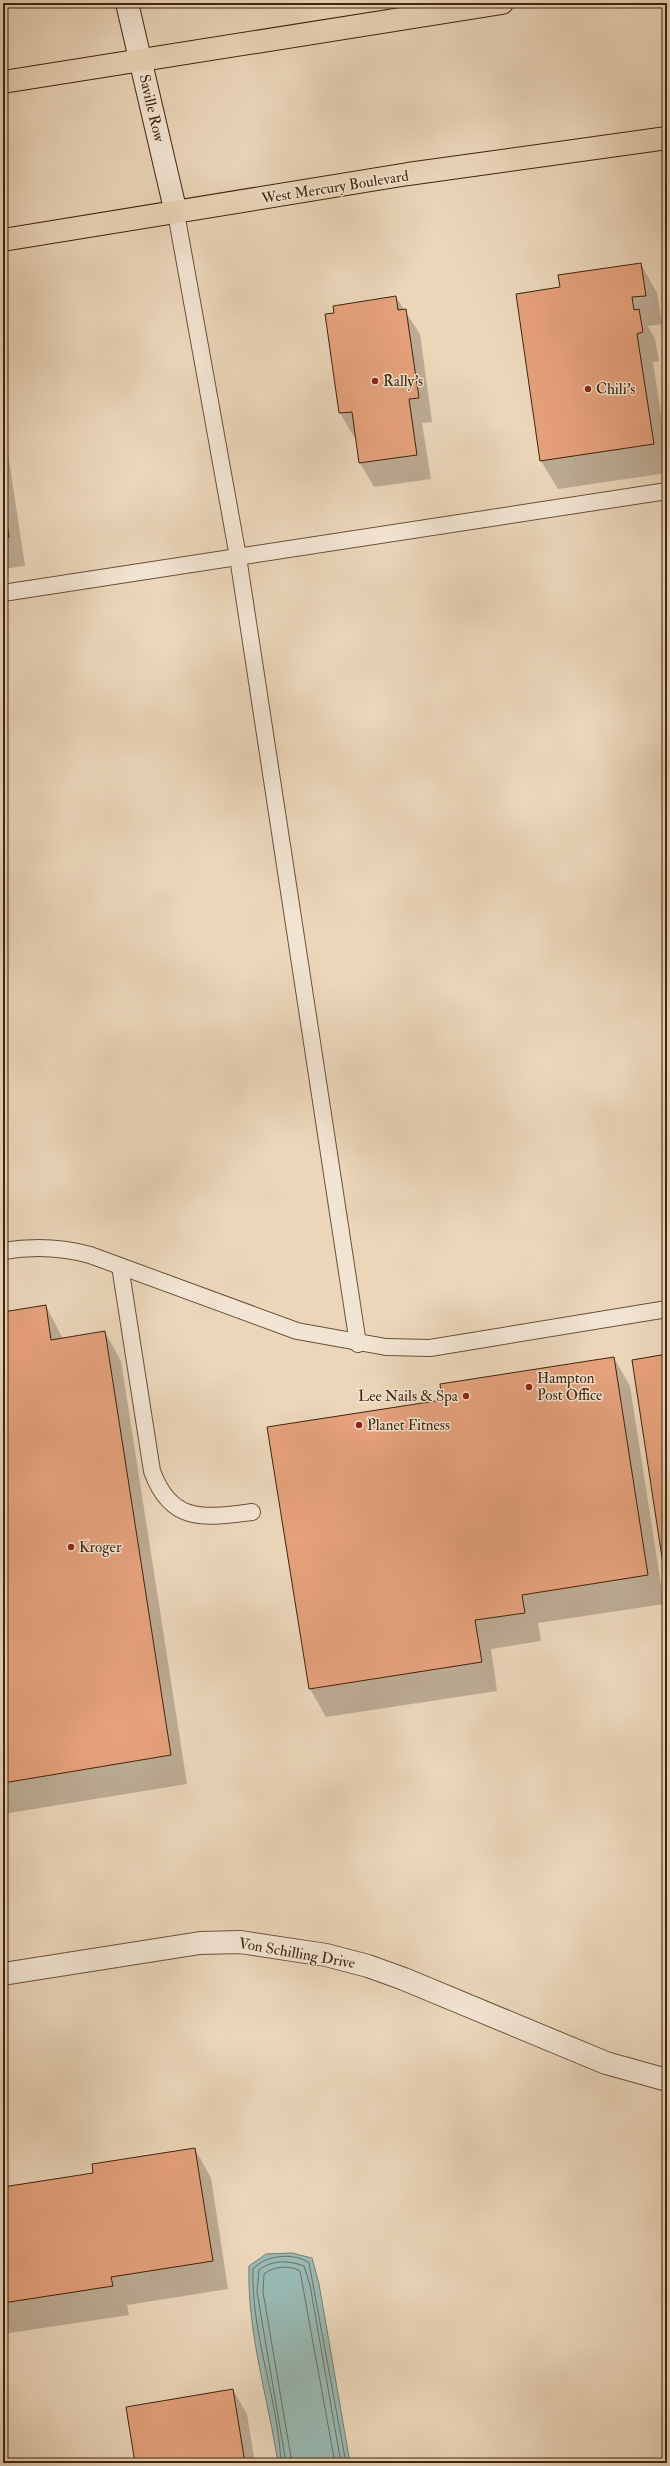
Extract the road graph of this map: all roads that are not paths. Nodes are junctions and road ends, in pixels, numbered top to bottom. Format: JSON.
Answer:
{"nodes":[{"id":1,"x":127,"y":3,"type":"edge"},
{"id":2,"x":502,"y":3,"type":"edge"},
{"id":3,"x":142,"y":60,"type":"junction"},
{"id":4,"x":3,"y":82,"type":"edge"},
{"id":5,"x":667,"y":138,"type":"edge"},
{"id":6,"x":176,"y":213,"type":"junction"},
{"id":7,"x":3,"y":240,"type":"edge"},
{"id":8,"x":667,"y":491,"type":"edge"},
{"id":9,"x":238,"y":557,"type":"junction"},
{"id":10,"x":3,"y":593,"type":"edge"},
{"id":11,"x":3,"y":1252,"type":"edge"},
{"id":12,"x":120,"y":1266,"type":"junction"},
{"id":13,"x":667,"y":1309,"type":"edge"},
{"id":14,"x":358,"y":1344,"type":"junction"},
{"id":15,"x":252,"y":1512,"type":"dead end"},
{"id":16,"x":3,"y":1974,"type":"edge"},
{"id":17,"x":667,"y":2080,"type":"edge"}],
"edges":[{"from":1,"to":3,"type":"street","name":"Saville Row"},
{"from":2,"to":3,"type":"main road"},
{"from":3,"to":4,"type":"main road"},
{"from":3,"to":6,"type":"street","name":"Saville Row"},
{"from":5,"to":6,"type":"main road","name":"West Mercury Boulevard"},
{"from":6,"to":7,"type":"main road","name":"West Mercury Boulevard"},
{"from":6,"to":9,"type":"lane"},
{"from":8,"to":9,"type":"lane"},
{"from":9,"to":10,"type":"lane"},
{"from":9,"to":14,"type":"lane"},
{"from":11,"to":12,"type":"lane"},
{"from":12,"to":14,"type":"lane"},
{"from":12,"to":15,"type":"lane"},
{"from":13,"to":14,"type":"lane"},
{"from":16,"to":17,"type":"street","name":"Von Schilling Drive"}]}
